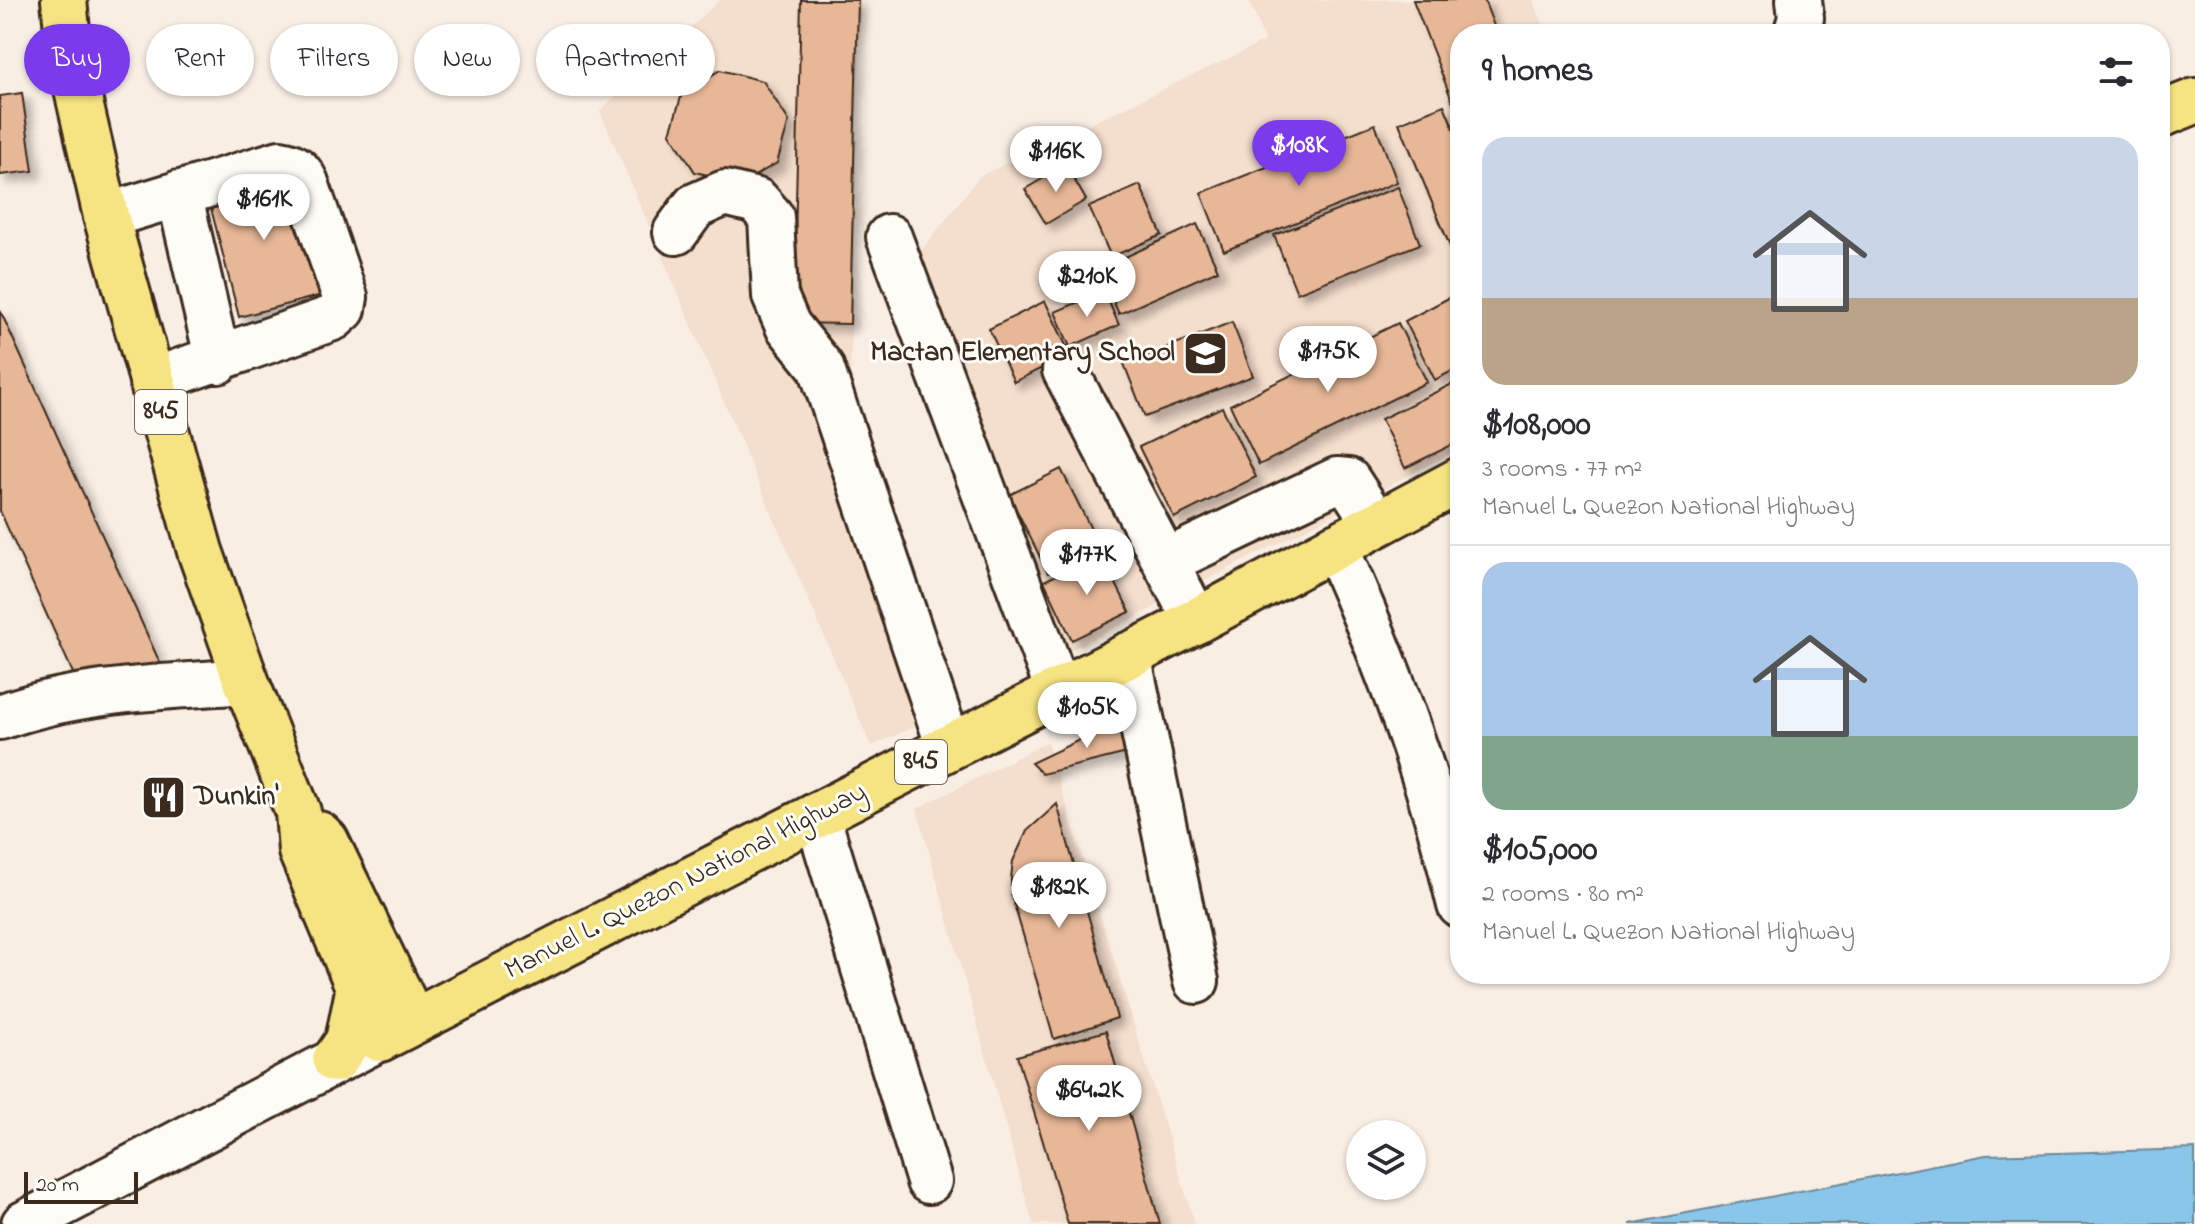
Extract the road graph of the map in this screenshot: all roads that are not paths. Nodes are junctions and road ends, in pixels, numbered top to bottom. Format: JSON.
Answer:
{"nodes":[{"id":1,"x":64,"y":0,"type":"edge"},
{"id":2,"x":1799,"y":0,"type":"edge"},
{"id":3,"x":1799,"y":24,"type":"edge"},
{"id":4,"x":2195,"y":101,"type":"edge"},
{"id":5,"x":2170,"y":111,"type":"edge"},
{"id":6,"x":179,"y":193,"type":"junction"},
{"id":7,"x":106,"y":216,"type":"junction"},
{"id":8,"x":676,"y":232,"type":"dead end"},
{"id":9,"x":889,"y":237,"type":"dead end"},
{"id":10,"x":218,"y":361,"type":"junction"},
{"id":11,"x":1065,"y":370,"type":"dead end"},
{"id":12,"x":152,"y":381,"type":"junction"},
{"id":13,"x":1450,"y":485,"type":"edge"},
{"id":14,"x":1376,"y":524,"type":"junction"},
{"id":15,"x":1335,"y":546,"type":"junction"},
{"id":16,"x":1167,"y":561,"type":"junction"},
{"id":17,"x":1196,"y":621,"type":"junction"},
{"id":18,"x":1128,"y":655,"type":"junction"},
{"id":19,"x":246,"y":681,"type":"junction"},
{"id":20,"x":1058,"y":690,"type":"junction"},
{"id":21,"x":0,"y":717,"type":"edge"},
{"id":22,"x":949,"y":747,"type":"junction"},
{"id":23,"x":817,"y":815,"type":"junction"},
{"id":24,"x":1450,"y":862,"type":"edge"},
{"id":25,"x":1196,"y":981,"type":"dead end"},
{"id":26,"x":374,"y":982,"type":"junction"},
{"id":27,"x":467,"y":994,"type":"junction"},
{"id":28,"x":396,"y":1030,"type":"junction"},
{"id":29,"x":335,"y":1060,"type":"junction"},
{"id":30,"x":929,"y":1181,"type":"dead end"},
{"id":31,"x":24,"y":1224,"type":"edge"}],
"edges":[{"from":1,"to":7,"type":"main road","number":"845"},
{"from":2,"to":3,"type":"street"},
{"from":4,"to":5,"type":"main road"},
{"from":6,"to":7,"type":"street"},
{"from":6,"to":10,"type":"street"},
{"from":6,"to":10,"type":"street"},
{"from":7,"to":12,"type":"main road","number":"845"},
{"from":8,"to":22,"type":"street"},
{"from":9,"to":20,"type":"street"},
{"from":10,"to":12,"type":"street"},
{"from":11,"to":16,"type":"street"},
{"from":12,"to":19,"type":"main road","number":"845"},
{"from":13,"to":14,"type":"main road","name":"Manuel L. Quezon National Highway","number":"845"},
{"from":14,"to":15,"type":"main road","name":"Manuel L. Quezon National Highway","number":"845"},
{"from":14,"to":16,"type":"street"},
{"from":15,"to":17,"type":"main road","name":"Manuel L. Quezon National Highway","number":"845"},
{"from":15,"to":24,"type":"street"},
{"from":16,"to":17,"type":"street"},
{"from":17,"to":18,"type":"main road","name":"Manuel L. Quezon National Highway","number":"845"},
{"from":18,"to":20,"type":"main road","name":"Manuel L. Quezon National Highway","number":"845"},
{"from":18,"to":25,"type":"street"},
{"from":19,"to":21,"type":"street"},
{"from":19,"to":26,"type":"main road","number":"845"},
{"from":20,"to":22,"type":"main road","name":"Manuel L. Quezon National Highway","number":"845"},
{"from":22,"to":23,"type":"main road","name":"Manuel L. Quezon National Highway","number":"845"},
{"from":23,"to":27,"type":"main road","name":"Manuel L. Quezon National Highway","number":"845"},
{"from":23,"to":30,"type":"street"},
{"from":26,"to":27,"type":"main road"},
{"from":26,"to":28,"type":"main road","number":"845"},
{"from":26,"to":29,"type":"main road"},
{"from":27,"to":28,"type":"main road","name":"Manuel L. Quezon National Highway","number":"845"},
{"from":28,"to":29,"type":"street"},
{"from":29,"to":31,"type":"street"}]}
